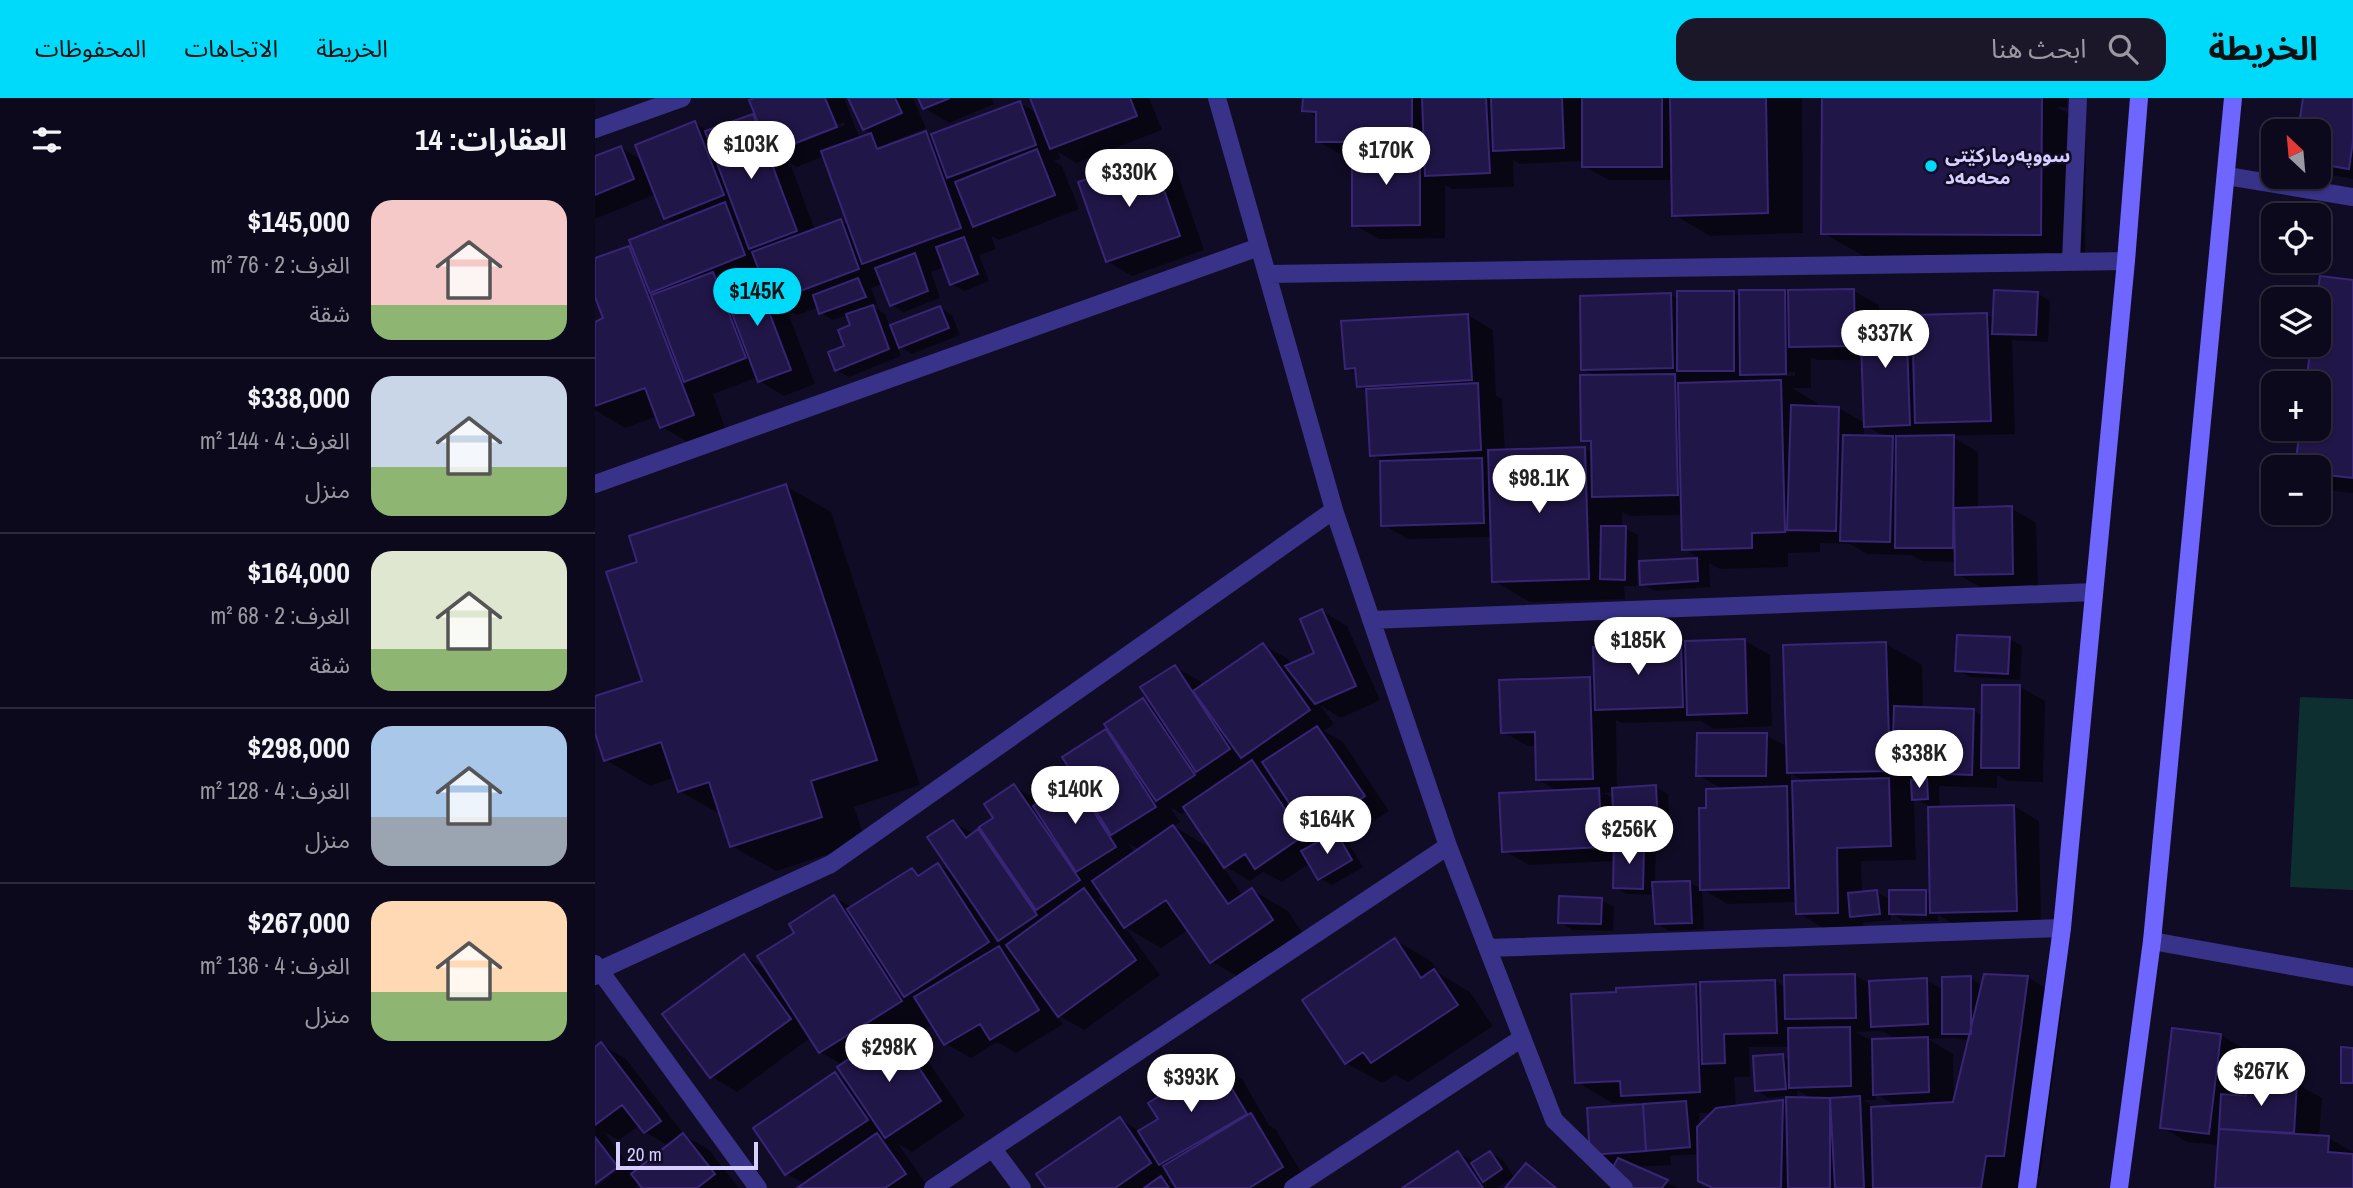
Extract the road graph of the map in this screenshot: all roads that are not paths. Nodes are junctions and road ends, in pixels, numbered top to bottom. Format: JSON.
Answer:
{"nodes":[{"id":1,"x":682,"y":98,"type":"edge"},
{"id":2,"x":1217,"y":98,"type":"edge"},
{"id":3,"x":2078,"y":98,"type":"edge"},
{"id":4,"x":2139,"y":98,"type":"edge"},
{"id":5,"x":2233,"y":98,"type":"edge"},
{"id":6,"x":595,"y":129,"type":"edge"},
{"id":7,"x":2227,"y":176,"type":"junction"},
{"id":8,"x":2353,"y":197,"type":"edge"},
{"id":9,"x":1259,"y":247,"type":"junction"},
{"id":10,"x":2071,"y":261,"type":"junction"},
{"id":11,"x":2126,"y":261,"type":"junction"},
{"id":12,"x":1267,"y":274,"type":"junction"},
{"id":13,"x":595,"y":484,"type":"edge"},
{"id":14,"x":1334,"y":510,"type":"junction"},
{"id":15,"x":2094,"y":592,"type":"junction"},
{"id":16,"x":1371,"y":620,"type":"junction"},
{"id":17,"x":1448,"y":846,"type":"junction"},
{"id":18,"x":2062,"y":928,"type":"junction"},
{"id":19,"x":2152,"y":941,"type":"junction"},
{"id":20,"x":1488,"y":948,"type":"junction"},
{"id":21,"x":597,"y":970,"type":"edge"},
{"id":22,"x":2353,"y":977,"type":"edge"},
{"id":23,"x":1523,"y":1038,"type":"junction"},
{"id":24,"x":993,"y":1150,"type":"junction"},
{"id":25,"x":758,"y":1188,"type":"edge"},
{"id":26,"x":933,"y":1188,"type":"edge"},
{"id":27,"x":1022,"y":1188,"type":"edge"},
{"id":28,"x":1293,"y":1188,"type":"edge"},
{"id":29,"x":1624,"y":1188,"type":"edge"},
{"id":30,"x":2027,"y":1188,"type":"edge"},
{"id":31,"x":2119,"y":1188,"type":"edge"}],
"edges":[{"from":1,"to":6,"type":"street"},
{"from":2,"to":9,"type":"street"},
{"from":3,"to":10,"type":"street"},
{"from":4,"to":11,"type":"main road"},
{"from":5,"to":7,"type":"main road"},
{"from":7,"to":8,"type":"street"},
{"from":7,"to":19,"type":"main road"},
{"from":9,"to":12,"type":"street"},
{"from":9,"to":13,"type":"street"},
{"from":10,"to":11,"type":"street"},
{"from":10,"to":12,"type":"street"},
{"from":11,"to":15,"type":"main road"},
{"from":12,"to":14,"type":"street"},
{"from":14,"to":16,"type":"street"},
{"from":14,"to":21,"type":"street"},
{"from":15,"to":16,"type":"street"},
{"from":15,"to":18,"type":"main road"},
{"from":16,"to":17,"type":"street"},
{"from":17,"to":20,"type":"street"},
{"from":17,"to":24,"type":"street"},
{"from":18,"to":20,"type":"street"},
{"from":18,"to":30,"type":"main road"},
{"from":19,"to":22,"type":"street"},
{"from":19,"to":31,"type":"main road"},
{"from":20,"to":23,"type":"street"},
{"from":21,"to":25,"type":"street"},
{"from":23,"to":28,"type":"street"},
{"from":23,"to":29,"type":"street"},
{"from":24,"to":26,"type":"street"},
{"from":24,"to":27,"type":"street"}]}
